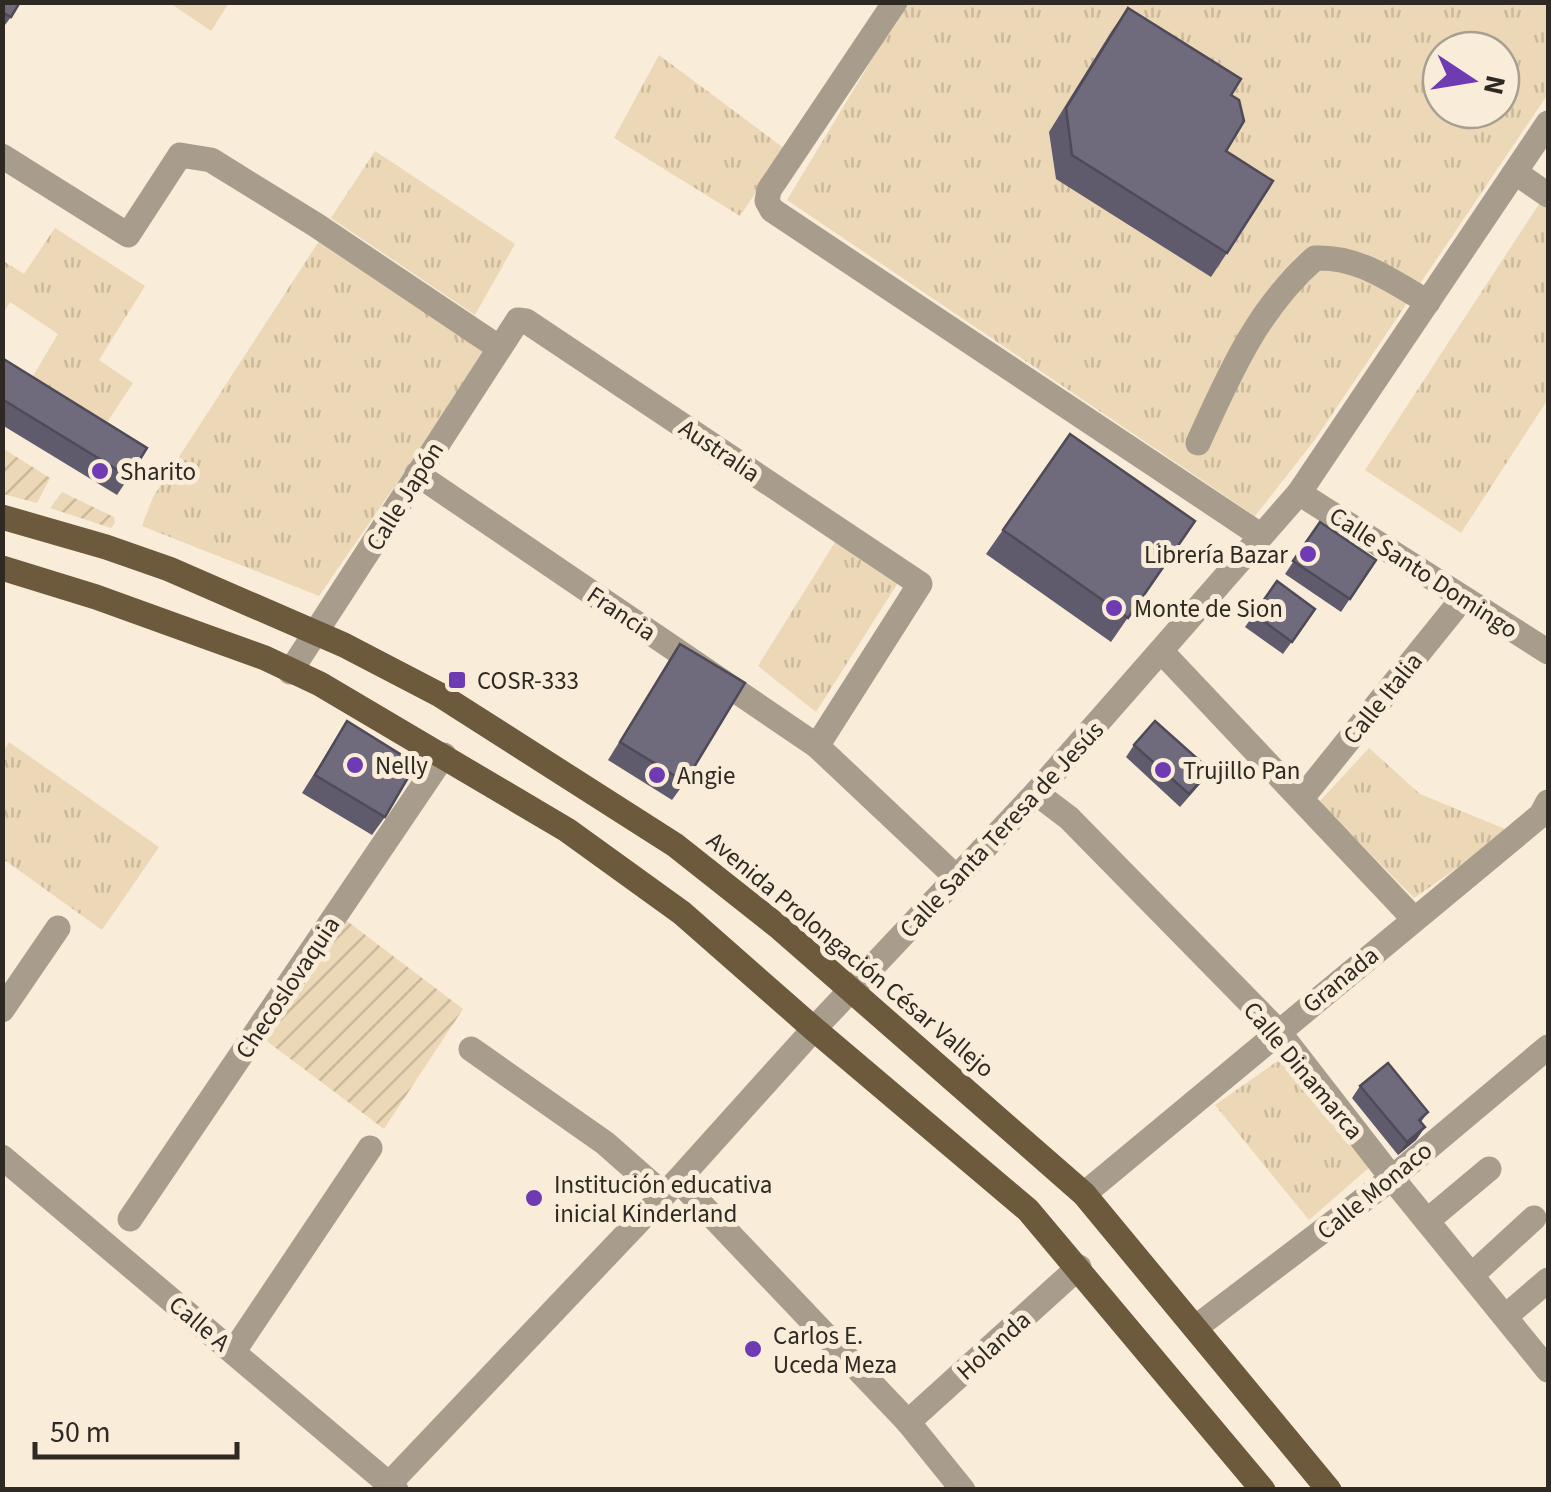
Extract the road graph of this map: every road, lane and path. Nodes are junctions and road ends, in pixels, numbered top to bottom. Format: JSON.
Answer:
{"nodes":[{"id":1,"x":895,"y":2,"type":"edge"},
{"id":2,"x":1548,"y":122,"type":"edge"},
{"id":3,"x":2,"y":156,"type":"edge"},
{"id":4,"x":1516,"y":173,"type":"junction"},
{"id":5,"x":1548,"y":195,"type":"edge"},
{"id":6,"x":1428,"y":302,"type":"junction"},
{"id":7,"x":518,"y":320,"type":"joint"},
{"id":8,"x":498,"y":347,"type":"junction"},
{"id":9,"x":1198,"y":443,"type":"dead end"},
{"id":10,"x":417,"y":474,"type":"junction"},
{"id":11,"x":1299,"y":493,"type":"junction"},
{"id":12,"x":2,"y":517,"type":"edge"},
{"id":13,"x":1260,"y":535,"type":"junction"},
{"id":14,"x":2,"y":568,"type":"edge"},
{"id":15,"x":1463,"y":598,"type":"junction"},
{"id":16,"x":316,"y":635,"type":"junction"},
{"id":17,"x":1161,"y":651,"type":"junction"},
{"id":18,"x":1548,"y":652,"type":"edge"},
{"id":19,"x":290,"y":672,"type":"junction"},
{"id":20,"x":818,"y":746,"type":"junction"},
{"id":21,"x":444,"y":755,"type":"junction"},
{"id":22,"x":1036,"y":793,"type":"junction"},
{"id":23,"x":1302,"y":798,"type":"junction"},
{"id":24,"x":1548,"y":802,"type":"edge"},
{"id":25,"x":956,"y":878,"type":"junction"},
{"id":26,"x":1414,"y":919,"type":"junction"},
{"id":27,"x":58,"y":928,"type":"dead end"},
{"id":28,"x":852,"y":990,"type":"junction"},
{"id":29,"x":2,"y":1010,"type":"edge"},
{"id":30,"x":814,"y":1030,"type":"junction"},
{"id":31,"x":1278,"y":1030,"type":"junction"},
{"id":32,"x":1548,"y":1047,"type":"edge"},
{"id":33,"x":471,"y":1048,"type":"dead end"},
{"id":34,"x":370,"y":1148,"type":"dead end"},
{"id":35,"x":2,"y":1157,"type":"edge"},
{"id":36,"x":1488,"y":1169,"type":"dead end"},
{"id":37,"x":1392,"y":1178,"type":"junction"},
{"id":38,"x":671,"y":1188,"type":"junction"},
{"id":39,"x":1084,"y":1194,"type":"junction"},
{"id":40,"x":1534,"y":1218,"type":"dead end"},
{"id":41,"x":130,"y":1219,"type":"dead end"},
{"id":42,"x":1427,"y":1221,"type":"junction"},
{"id":43,"x":1078,"y":1268,"type":"junction"},
{"id":44,"x":1472,"y":1274,"type":"junction"},
{"id":45,"x":1548,"y":1280,"type":"edge"},
{"id":46,"x":1506,"y":1316,"type":"junction"},
{"id":47,"x":1195,"y":1328,"type":"junction"},
{"id":48,"x":234,"y":1352,"type":"junction"},
{"id":49,"x":1548,"y":1370,"type":"edge"},
{"id":50,"x":908,"y":1422,"type":"junction"},
{"id":51,"x":393,"y":1486,"type":"edge"},
{"id":52,"x":962,"y":1490,"type":"edge"},
{"id":53,"x":1263,"y":1490,"type":"edge"},
{"id":54,"x":1329,"y":1490,"type":"edge"}],
"edges":[{"from":1,"to":13,"type":"street"},
{"from":2,"to":4,"type":"street","name":"Calle Santa Teresa de Jesús"},
{"from":3,"to":8,"type":"street"},
{"from":4,"to":5,"type":"street"},
{"from":4,"to":6,"type":"street","name":"Calle Santa Teresa de Jesús"},
{"from":6,"to":9,"type":"street"},
{"from":6,"to":11,"type":"street","name":"Calle Santa Teresa de Jesús"},
{"from":7,"to":8,"type":"street","name":"Calle Japón"},
{"from":7,"to":20,"type":"street","name":"Australia"},
{"from":8,"to":10,"type":"street","name":"Calle Japón"},
{"from":10,"to":16,"type":"street","name":"Calle Japón"},
{"from":10,"to":20,"type":"street","name":"Francia"},
{"from":11,"to":13,"type":"street","name":"Calle Santa Teresa de Jesús"},
{"from":11,"to":15,"type":"street","name":"Calle Santo Domingo"},
{"from":12,"to":16,"type":"main road","name":"Avenida Prolongación César Vallejo"},
{"from":13,"to":17,"type":"street","name":"Calle Santa Teresa de Jesús"},
{"from":14,"to":19,"type":"main road"},
{"from":15,"to":18,"type":"street","name":"Calle Santo Domingo"},
{"from":15,"to":23,"type":"street","name":"Calle Italia"},
{"from":16,"to":19,"type":"street","name":"Calle Japón"},
{"from":16,"to":28,"type":"main road","name":"Avenida Prolongación César Vallejo"},
{"from":17,"to":22,"type":"street","name":"Calle Santa Teresa de Jesús"},
{"from":17,"to":23,"type":"street"},
{"from":19,"to":21,"type":"main road"},
{"from":20,"to":25,"type":"street","name":"Francia"},
{"from":21,"to":30,"type":"main road"},
{"from":21,"to":41,"type":"street","name":"Checoslovaquia"},
{"from":22,"to":25,"type":"street","name":"Calle Santa Teresa de Jesús"},
{"from":22,"to":31,"type":"street","name":"Calle Dinamarca"},
{"from":23,"to":26,"type":"street"},
{"from":24,"to":26,"type":"street","name":"Granada"},
{"from":25,"to":28,"type":"street","name":"Calle Santa Teresa de Jesús"},
{"from":26,"to":31,"type":"street","name":"Granada"},
{"from":27,"to":29,"type":"street"},
{"from":28,"to":30,"type":"street","name":"Calle Santa Teresa de Jesús"},
{"from":28,"to":39,"type":"main road","name":"Avenida Prolongación César Vallejo"},
{"from":30,"to":38,"type":"street","name":"Calle Santa Teresa de Jesús"},
{"from":30,"to":43,"type":"main road"},
{"from":31,"to":37,"type":"street","name":"Calle Dinamarca"},
{"from":31,"to":39,"type":"street","name":"Granada"},
{"from":32,"to":37,"type":"street","name":"Calle Monaco"},
{"from":33,"to":38,"type":"street"},
{"from":34,"to":48,"type":"street"},
{"from":35,"to":48,"type":"street","name":"Calle A"},
{"from":36,"to":42,"type":"street"},
{"from":37,"to":42,"type":"street","name":"Calle Dinamarca"},
{"from":37,"to":47,"type":"street","name":"Calle Monaco"},
{"from":38,"to":50,"type":"street"},
{"from":38,"to":51,"type":"street","name":"Calle Santa Teresa de Jesús"},
{"from":39,"to":47,"type":"main road","name":"Avenida Prolongación César Vallejo"},
{"from":40,"to":44,"type":"street"},
{"from":42,"to":44,"type":"street","name":"Calle Dinamarca"},
{"from":43,"to":50,"type":"street","name":"Holanda"},
{"from":43,"to":53,"type":"main road"},
{"from":44,"to":46,"type":"street","name":"Calle Dinamarca"},
{"from":45,"to":46,"type":"street"},
{"from":46,"to":49,"type":"street","name":"Calle Dinamarca"},
{"from":47,"to":54,"type":"main road","name":"Avenida Prolongación César Vallejo"},
{"from":48,"to":51,"type":"street","name":"Calle A"},
{"from":50,"to":52,"type":"street"}]}
